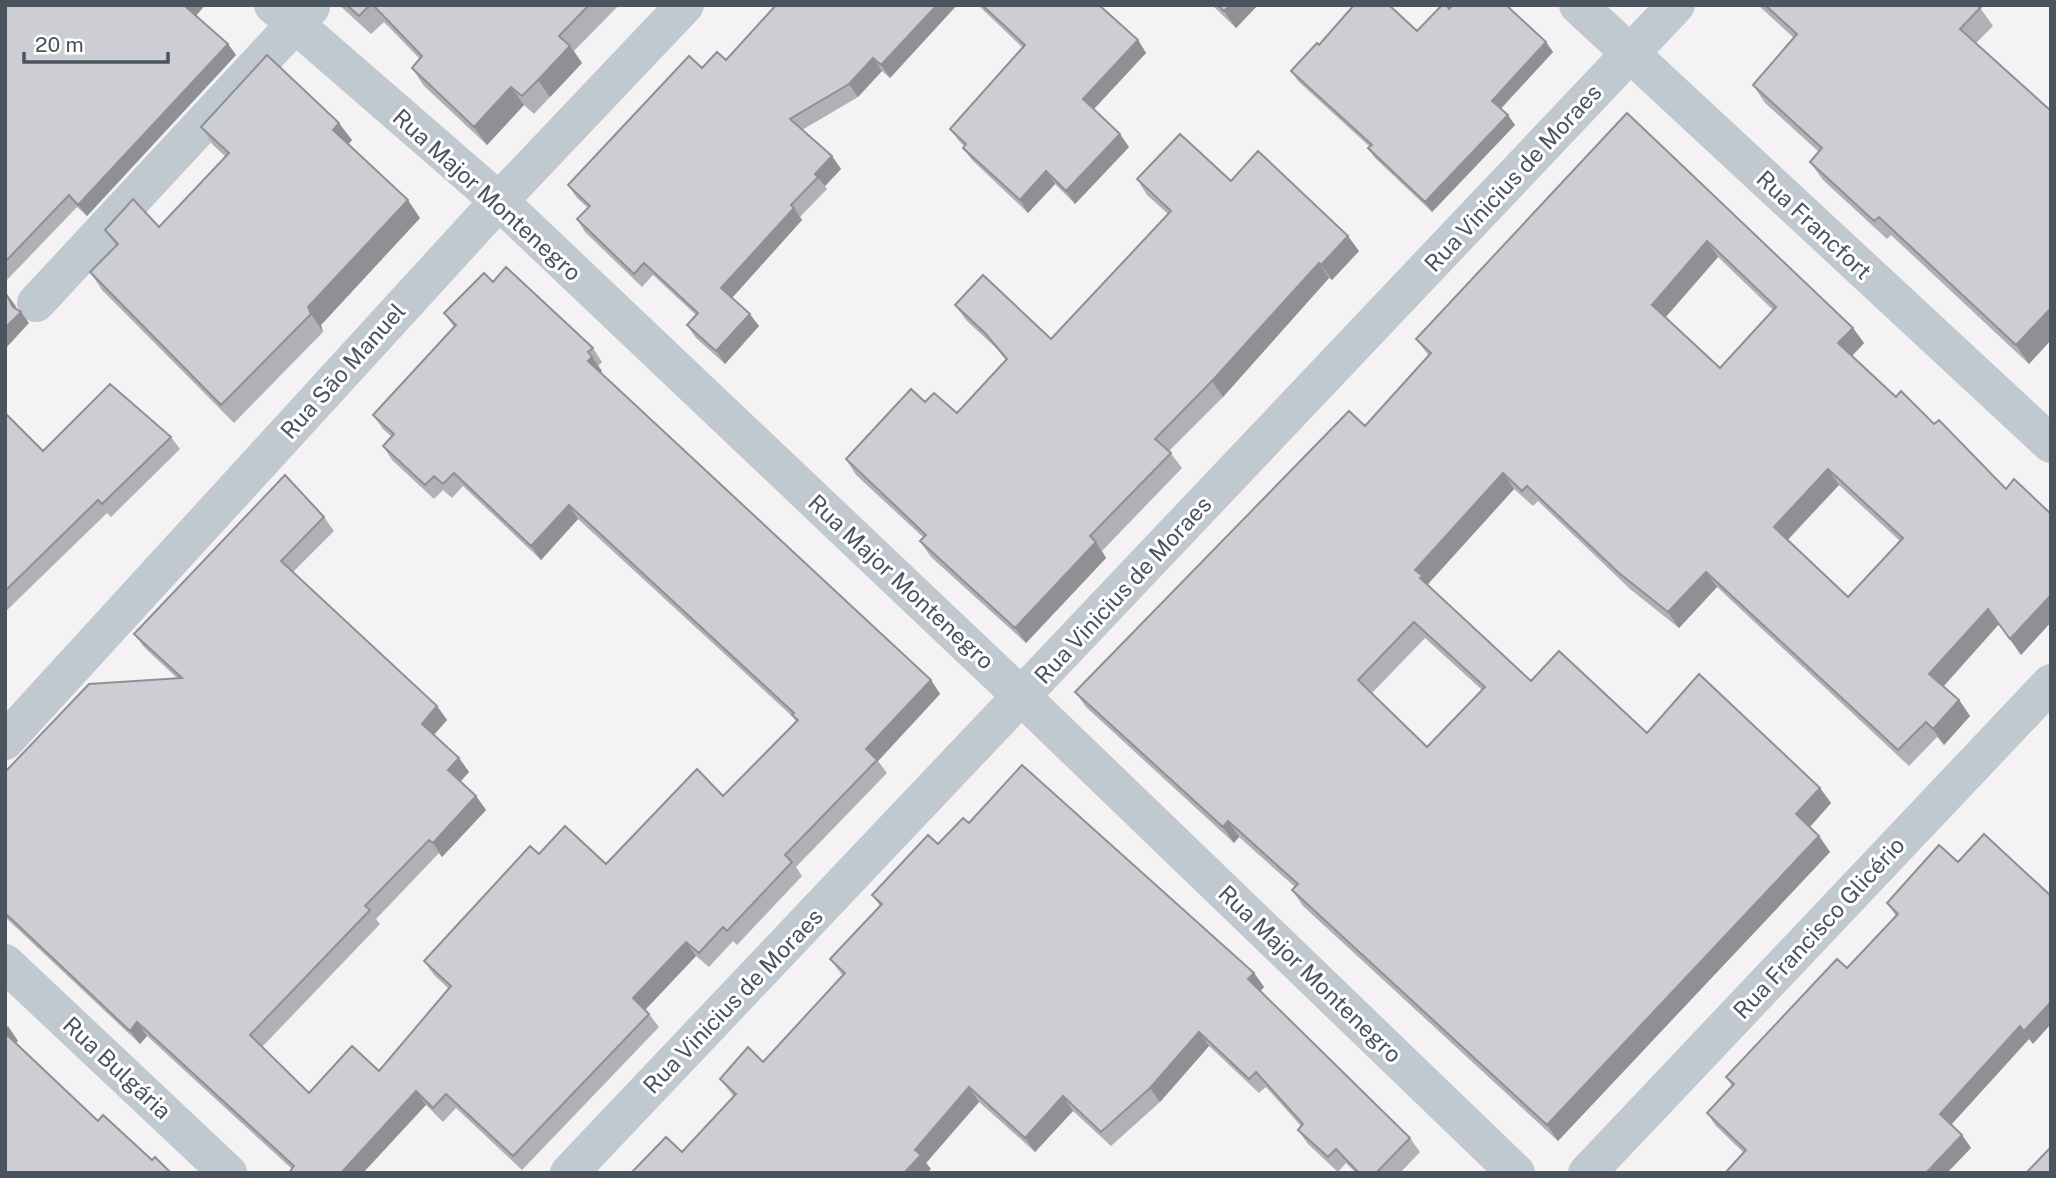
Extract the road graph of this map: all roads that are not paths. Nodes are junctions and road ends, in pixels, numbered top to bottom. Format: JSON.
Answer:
{"nodes":[{"id":1,"x":685,"y":5,"type":"edge"},
{"id":2,"x":1578,"y":5,"type":"edge"},
{"id":3,"x":1676,"y":5,"type":"edge"},
{"id":4,"x":293,"y":12,"type":"edge"},
{"id":5,"x":1630,"y":54,"type":"junction"},
{"id":6,"x":499,"y":201,"type":"junction"},
{"id":7,"x":36,"y":303,"type":"dead end"},
{"id":8,"x":2051,"y":444,"type":"edge"},
{"id":9,"x":2051,"y":683,"type":"edge"},
{"id":10,"x":1022,"y":697,"type":"junction"},
{"id":11,"x":5,"y":741,"type":"edge"},
{"id":12,"x":5,"y":963,"type":"edge"},
{"id":13,"x":228,"y":1173,"type":"edge"},
{"id":14,"x":569,"y":1173,"type":"edge"},
{"id":15,"x":1516,"y":1173,"type":"edge"},
{"id":16,"x":1587,"y":1173,"type":"edge"}],
"edges":[{"from":1,"to":6,"type":"street","name":"Rua São Manuel"},
{"from":2,"to":5,"type":"street","name":"Rua Francfort"},
{"from":3,"to":5,"type":"street","name":"Rua Vinicius de Moraes"},
{"from":4,"to":6,"type":"street","name":"Rua Major Montenegro"},
{"from":4,"to":7,"type":"street"},
{"from":5,"to":8,"type":"street","name":"Rua Francfort"},
{"from":5,"to":10,"type":"street","name":"Rua Vinicius de Moraes"},
{"from":6,"to":10,"type":"street","name":"Rua Major Montenegro"},
{"from":6,"to":11,"type":"street","name":"Rua São Manuel"},
{"from":9,"to":16,"type":"street","name":"Rua Francisco Glicério"},
{"from":10,"to":14,"type":"street","name":"Rua Vinicius de Moraes"},
{"from":10,"to":15,"type":"street","name":"Rua Major Montenegro"},
{"from":12,"to":13,"type":"street","name":"Rua Bulgária"}]}
